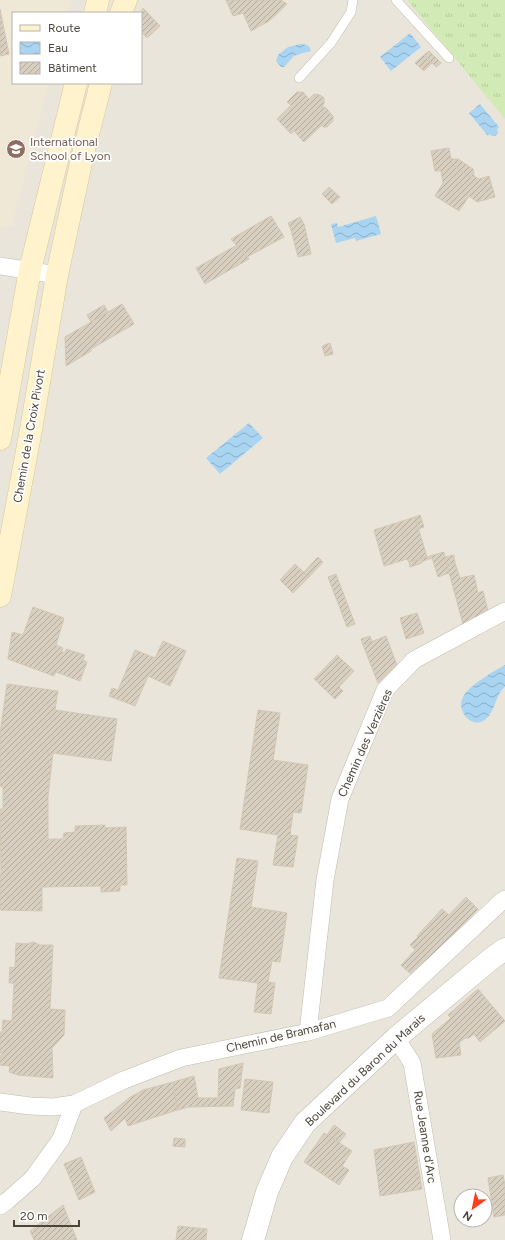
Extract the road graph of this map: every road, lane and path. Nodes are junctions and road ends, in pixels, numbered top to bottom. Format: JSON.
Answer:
{"nodes":[{"id":1,"x":98,"y":0,"type":"edge"},
{"id":2,"x":126,"y":0,"type":"edge"},
{"id":3,"x":353,"y":0,"type":"edge"},
{"id":4,"x":396,"y":0,"type":"edge"},
{"id":5,"x":95,"y":12,"type":"edge"},
{"id":6,"x":122,"y":12,"type":"edge"},
{"id":7,"x":449,"y":58,"type":"dead end"},
{"id":8,"x":299,"y":78,"type":"dead end"},
{"id":9,"x":76,"y":84,"type":"edge"},
{"id":10,"x":101,"y":84,"type":"edge"},
{"id":11,"x":0,"y":266,"type":"edge"},
{"id":12,"x":30,"y":270,"type":"junction"},
{"id":13,"x":57,"y":275,"type":"junction"},
{"id":14,"x":0,"y":439,"type":"edge"},
{"id":15,"x":0,"y":596,"type":"edge"},
{"id":16,"x":505,"y":611,"type":"edge"},
{"id":17,"x":504,"y":899,"type":"edge"},
{"id":18,"x":505,"y":949,"type":"edge"},
{"id":19,"x":308,"y":1032,"type":"junction"},
{"id":20,"x":396,"y":1038,"type":"junction"},
{"id":21,"x":0,"y":1102,"type":"edge"},
{"id":22,"x":74,"y":1104,"type":"junction"},
{"id":23,"x":0,"y":1206,"type":"edge"},
{"id":24,"x":253,"y":1240,"type":"edge"},
{"id":25,"x":442,"y":1240,"type":"edge"}],
"edges":[{"from":1,"to":5,"type":"main road"},
{"from":2,"to":6,"type":"main road"},
{"from":3,"to":8,"type":"lane"},
{"from":4,"to":7,"type":"lane"},
{"from":9,"to":12,"type":"main road"},
{"from":10,"to":13,"type":"main road","name":"Chemin de la Croix Pivort"},
{"from":11,"to":12,"type":"street"},
{"from":12,"to":13,"type":"street"},
{"from":12,"to":14,"type":"main road"},
{"from":13,"to":15,"type":"main road","name":"Chemin de la Croix Pivort"},
{"from":16,"to":19,"type":"street","name":"Chemin des Verzières"},
{"from":17,"to":19,"type":"street","name":"Chemin de Bramafan"},
{"from":18,"to":20,"type":"street","name":"Boulevard du Baron du Marais"},
{"from":19,"to":22,"type":"street","name":"Chemin de Bramafan"},
{"from":20,"to":24,"type":"street","name":"Boulevard du Baron du Marais"},
{"from":20,"to":25,"type":"street","name":"Rue Jeanne d'Arc"},
{"from":21,"to":22,"type":"street","name":"Chemin de Bramafan"},
{"from":22,"to":23,"type":"street"}]}
